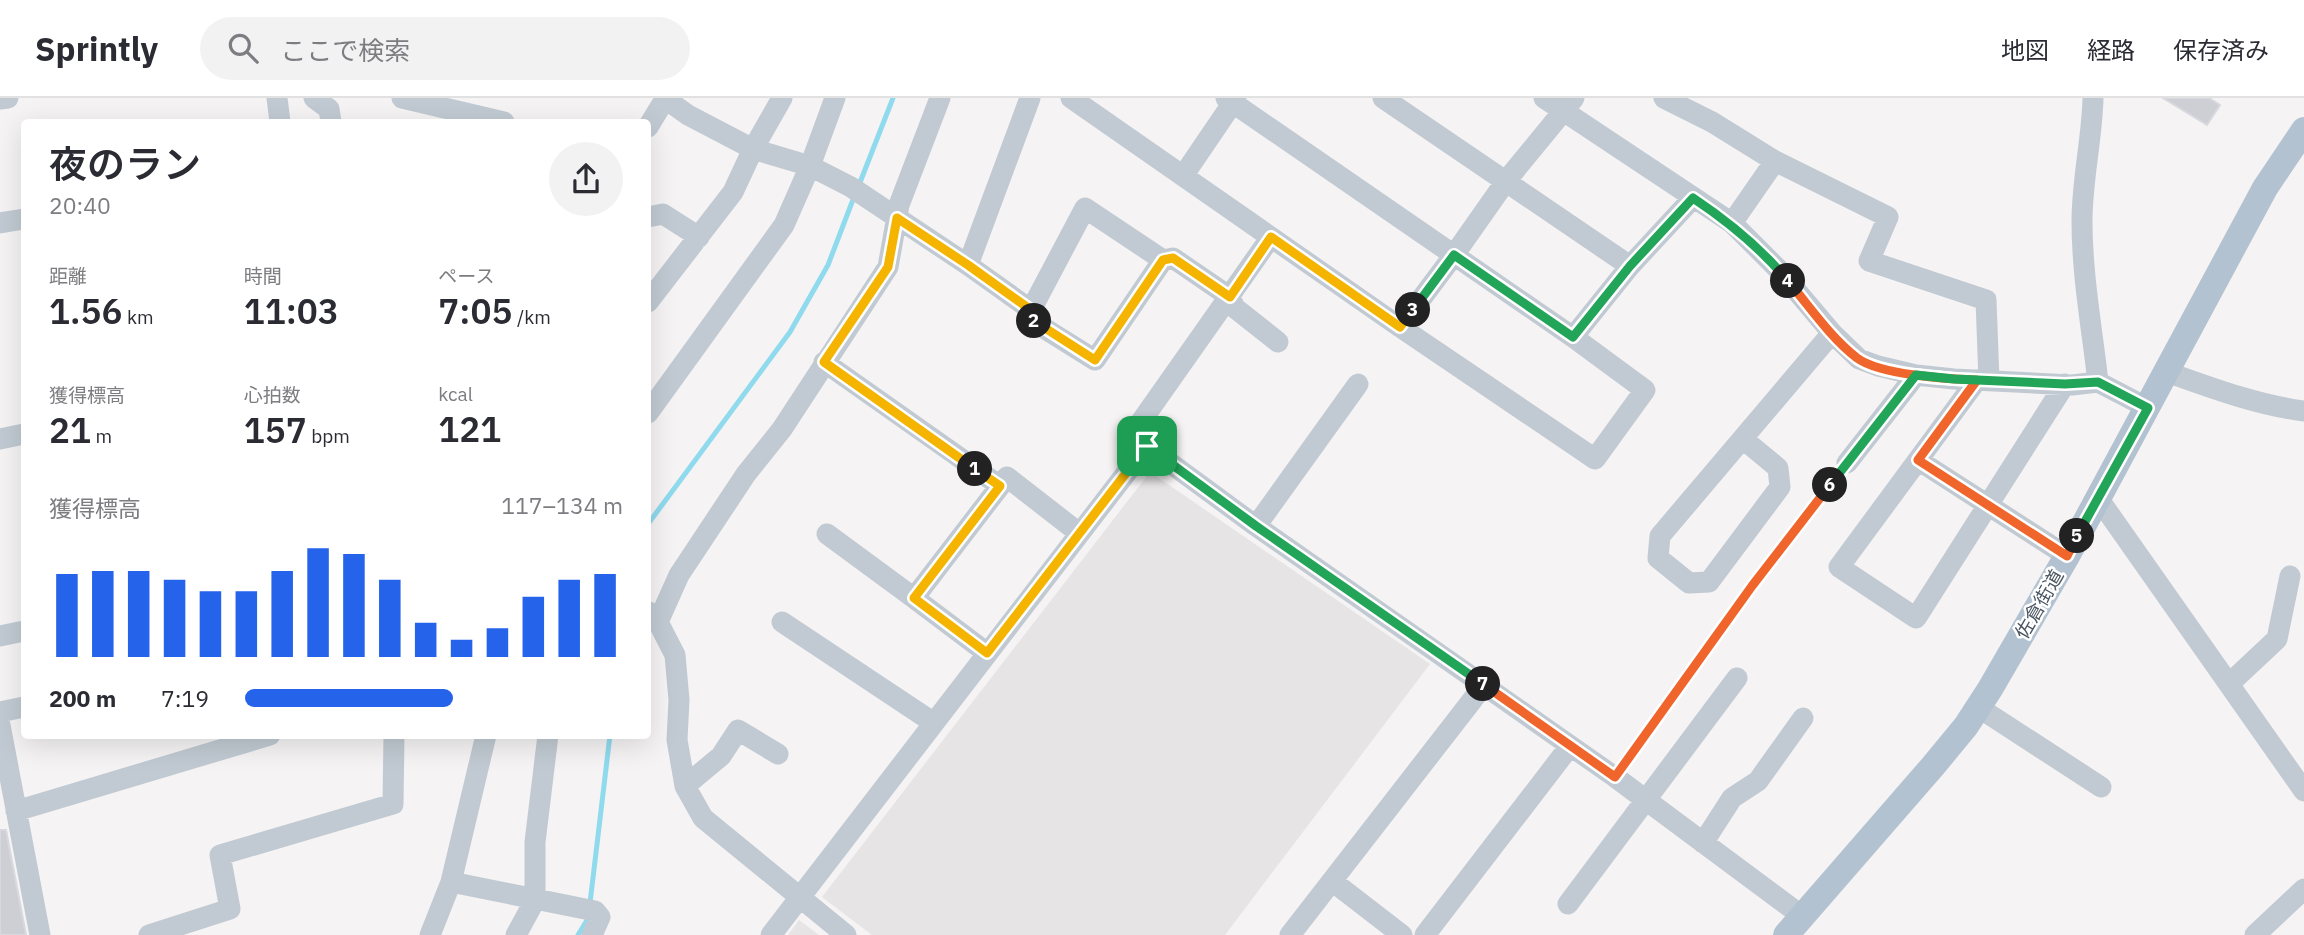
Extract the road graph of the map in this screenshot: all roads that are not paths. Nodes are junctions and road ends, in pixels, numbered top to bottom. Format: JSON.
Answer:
{"nodes":[{"id":1,"x":8,"y":98,"type":"edge"},
{"id":2,"x":277,"y":98,"type":"edge"},
{"id":3,"x":314,"y":98,"type":"edge"},
{"id":4,"x":402,"y":98,"type":"edge"},
{"id":5,"x":664,"y":98,"type":"edge"},
{"id":6,"x":782,"y":98,"type":"edge"},
{"id":7,"x":835,"y":98,"type":"edge"},
{"id":8,"x":940,"y":98,"type":"edge"},
{"id":9,"x":1030,"y":98,"type":"edge"},
{"id":10,"x":1071,"y":98,"type":"edge"},
{"id":11,"x":1383,"y":98,"type":"edge"},
{"id":12,"x":1544,"y":98,"type":"edge"},
{"id":13,"x":1664,"y":98,"type":"edge"},
{"id":14,"x":2093,"y":98,"type":"edge"},
{"id":15,"x":0,"y":99,"type":"edge"},
{"id":16,"x":1231,"y":100,"type":"edge"},
{"id":17,"x":1568,"y":105,"type":"edge"},
{"id":18,"x":280,"y":119,"type":"edge"},
{"id":19,"x":331,"y":119,"type":"edge"},
{"id":20,"x":491,"y":119,"type":"edge"},
{"id":21,"x":651,"y":122,"type":"edge"},
{"id":22,"x":2304,"y":130,"type":"edge"},
{"id":23,"x":753,"y":149,"type":"junction"},
{"id":24,"x":1775,"y":161,"type":"junction"},
{"id":25,"x":810,"y":166,"type":"junction"},
{"id":26,"x":1183,"y":176,"type":"junction"},
{"id":27,"x":1506,"y":181,"type":"junction"},
{"id":28,"x":1693,"y":198,"type":"junction"},
{"id":29,"x":651,"y":217,"type":"edge"},
{"id":30,"x":897,"y":218,"type":"junction"},
{"id":31,"x":21,"y":220,"type":"edge"},
{"id":32,"x":0,"y":223,"type":"edge"},
{"id":33,"x":1732,"y":223,"type":"junction"},
{"id":34,"x":699,"y":237,"type":"junction"},
{"id":35,"x":1271,"y":237,"type":"junction"},
{"id":36,"x":1454,"y":255,"type":"junction"},
{"id":37,"x":1163,"y":260,"type":"junction"},
{"id":38,"x":968,"y":265,"type":"junction"},
{"id":39,"x":1630,"y":266,"type":"junction"},
{"id":40,"x":1230,"y":297,"type":"junction"},
{"id":41,"x":651,"y":298,"type":"edge"},
{"id":42,"x":1031,"y":310,"type":"junction"},
{"id":43,"x":1400,"y":327,"type":"junction"},
{"id":44,"x":1832,"y":333,"type":"junction"},
{"id":45,"x":1573,"y":337,"type":"junction"},
{"id":46,"x":1278,"y":342,"type":"dead end"},
{"id":47,"x":824,"y":362,"type":"junction"},
{"id":48,"x":2167,"y":372,"type":"junction"},
{"id":49,"x":1916,"y":375,"type":"junction"},
{"id":50,"x":1983,"y":381,"type":"junction"},
{"id":51,"x":2098,"y":382,"type":"junction"},
{"id":52,"x":1358,"y":384,"type":"dead end"},
{"id":53,"x":2065,"y":384,"type":"junction"},
{"id":54,"x":2148,"y":408,"type":"junction"},
{"id":55,"x":651,"y":409,"type":"edge"},
{"id":56,"x":2304,"y":411,"type":"edge"},
{"id":57,"x":21,"y":435,"type":"edge"},
{"id":58,"x":0,"y":439,"type":"edge"},
{"id":59,"x":1743,"y":439,"type":"junction"},
{"id":60,"x":1147,"y":446,"type":"junction"},
{"id":61,"x":1918,"y":460,"type":"junction"},
{"id":62,"x":1847,"y":463,"type":"road end"},
{"id":63,"x":1000,"y":486,"type":"junction"},
{"id":64,"x":2098,"y":498,"type":"junction"},
{"id":65,"x":1987,"y":506,"type":"junction"},
{"id":66,"x":1256,"y":526,"type":"junction"},
{"id":67,"x":1079,"y":533,"type":"junction"},
{"id":68,"x":827,"y":534,"type":"dead end"},
{"id":69,"x":2067,"y":556,"type":"junction"},
{"id":70,"x":2290,"y":576,"type":"dead end"},
{"id":71,"x":914,"y":598,"type":"junction"},
{"id":72,"x":653,"y":616,"type":"edge"},
{"id":73,"x":782,"y":622,"type":"dead end"},
{"id":74,"x":21,"y":632,"type":"edge"},
{"id":75,"x":0,"y":636,"type":"edge"},
{"id":76,"x":987,"y":653,"type":"junction"},
{"id":77,"x":1737,"y":678,"type":"dead end"},
{"id":78,"x":2228,"y":684,"type":"junction"},
{"id":79,"x":1484,"y":685,"type":"junction"},
{"id":80,"x":1978,"y":707,"type":"junction"},
{"id":81,"x":21,"y":708,"type":"edge"},
{"id":82,"x":0,"y":712,"type":"edge"},
{"id":83,"x":1803,"y":718,"type":"dead end"},
{"id":84,"x":934,"y":723,"type":"junction"},
{"id":85,"x":0,"y":725,"type":"edge"},
{"id":86,"x":257,"y":739,"type":"edge"},
{"id":87,"x":394,"y":739,"type":"edge"},
{"id":88,"x":485,"y":739,"type":"edge"},
{"id":89,"x":548,"y":739,"type":"edge"},
{"id":90,"x":1570,"y":746,"type":"junction"},
{"id":91,"x":778,"y":754,"type":"dead end"},
{"id":92,"x":685,"y":786,"type":"junction"},
{"id":93,"x":2101,"y":787,"type":"dead end"},
{"id":94,"x":2304,"y":792,"type":"edge"},
{"id":95,"x":1646,"y":800,"type":"junction"},
{"id":96,"x":16,"y":811,"type":"junction"},
{"id":97,"x":1703,"y":843,"type":"junction"},
{"id":98,"x":1332,"y":881,"type":"junction"},
{"id":99,"x":451,"y":882,"type":"junction"},
{"id":100,"x":2304,"y":889,"type":"edge"},
{"id":101,"x":800,"y":899,"type":"junction"},
{"id":102,"x":535,"y":900,"type":"junction"},
{"id":103,"x":1568,"y":904,"type":"dead end"},
{"id":104,"x":1794,"y":925,"type":"edge"},
{"id":105,"x":40,"y":935,"type":"edge"},
{"id":106,"x":149,"y":935,"type":"edge"},
{"id":107,"x":430,"y":935,"type":"edge"},
{"id":108,"x":516,"y":935,"type":"edge"},
{"id":109,"x":592,"y":935,"type":"edge"},
{"id":110,"x":771,"y":935,"type":"edge"},
{"id":111,"x":846,"y":935,"type":"edge"},
{"id":112,"x":1290,"y":935,"type":"edge"},
{"id":113,"x":1402,"y":935,"type":"edge"},
{"id":114,"x":1425,"y":935,"type":"edge"},
{"id":115,"x":2255,"y":935,"type":"edge"}],
"edges":[{"from":1,"to":15,"type":"street"},
{"from":2,"to":18,"type":"street"},
{"from":3,"to":19,"type":"street"},
{"from":4,"to":20,"type":"street"},
{"from":5,"to":21,"type":"street"},
{"from":5,"to":23,"type":"street"},
{"from":6,"to":23,"type":"street"},
{"from":7,"to":25,"type":"street"},
{"from":8,"to":30,"type":"street"},
{"from":9,"to":38,"type":"street"},
{"from":10,"to":26,"type":"street"},
{"from":11,"to":27,"type":"street"},
{"from":12,"to":17,"type":"street"},
{"from":13,"to":24,"type":"street"},
{"from":14,"to":51,"type":"street"},
{"from":16,"to":26,"type":"street"},
{"from":16,"to":36,"type":"street"},
{"from":17,"to":27,"type":"street"},
{"from":17,"to":28,"type":"street"},
{"from":22,"to":48,"type":"main road","name":"佐倉街道"},
{"from":23,"to":25,"type":"street"},
{"from":23,"to":34,"type":"street"},
{"from":24,"to":33,"type":"street"},
{"from":24,"to":50,"type":"street"},
{"from":25,"to":30,"type":"street"},
{"from":25,"to":55,"type":"street"},
{"from":26,"to":35,"type":"street"},
{"from":27,"to":36,"type":"street"},
{"from":27,"to":39,"type":"street"},
{"from":28,"to":33,"type":"street"},
{"from":28,"to":39,"type":"street"},
{"from":29,"to":34,"type":"street"},
{"from":30,"to":38,"type":"street"},
{"from":30,"to":47,"type":"street"},
{"from":31,"to":32,"type":"street"},
{"from":33,"to":44,"type":"street"},
{"from":34,"to":41,"type":"street"},
{"from":35,"to":40,"type":"street"},
{"from":35,"to":43,"type":"street"},
{"from":36,"to":43,"type":"street"},
{"from":36,"to":45,"type":"street"},
{"from":37,"to":40,"type":"street"},
{"from":37,"to":42,"type":"street"},
{"from":37,"to":42,"type":"street"},
{"from":38,"to":42,"type":"street"},
{"from":39,"to":45,"type":"street"},
{"from":40,"to":46,"type":"street"},
{"from":40,"to":60,"type":"street"},
{"from":43,"to":45,"type":"street"},
{"from":44,"to":49,"type":"street"},
{"from":44,"to":59,"type":"street"},
{"from":47,"to":63,"type":"street"},
{"from":47,"to":72,"type":"street"},
{"from":48,"to":54,"type":"main road","name":"佐倉街道"},
{"from":48,"to":56,"type":"street"},
{"from":49,"to":50,"type":"street"},
{"from":49,"to":62,"type":"street"},
{"from":50,"to":53,"type":"street"},
{"from":50,"to":61,"type":"street"},
{"from":51,"to":53,"type":"street"},
{"from":51,"to":54,"type":"street"},
{"from":52,"to":66,"type":"street"},
{"from":53,"to":65,"type":"street"},
{"from":54,"to":64,"type":"main road","name":"佐倉街道"},
{"from":57,"to":58,"type":"street"},
{"from":59,"to":59,"type":"street"},
{"from":60,"to":66,"type":"street"},
{"from":60,"to":67,"type":"street"},
{"from":61,"to":65,"type":"street"},
{"from":61,"to":65,"type":"street"},
{"from":63,"to":67,"type":"street"},
{"from":63,"to":71,"type":"street"},
{"from":64,"to":69,"type":"main road","name":"佐倉街道"},
{"from":64,"to":78,"type":"street"},
{"from":65,"to":69,"type":"street"},
{"from":66,"to":79,"type":"street"},
{"from":67,"to":76,"type":"street"},
{"from":68,"to":71,"type":"street"},
{"from":69,"to":80,"type":"main road","name":"佐倉街道"},
{"from":70,"to":78,"type":"street"},
{"from":71,"to":76,"type":"street"},
{"from":72,"to":92,"type":"street"},
{"from":73,"to":84,"type":"street"},
{"from":74,"to":75,"type":"street"},
{"from":76,"to":84,"type":"street"},
{"from":77,"to":95,"type":"street"},
{"from":78,"to":94,"type":"street"},
{"from":79,"to":90,"type":"street"},
{"from":79,"to":98,"type":"street"},
{"from":80,"to":93,"type":"street"},
{"from":80,"to":104,"type":"main road","name":"佐倉街道"},
{"from":81,"to":82,"type":"street"},
{"from":83,"to":97,"type":"street"},
{"from":84,"to":101,"type":"street"},
{"from":85,"to":96,"type":"street"},
{"from":86,"to":96,"type":"street"},
{"from":87,"to":106,"type":"street"},
{"from":88,"to":99,"type":"street"},
{"from":89,"to":102,"type":"street"},
{"from":90,"to":95,"type":"street"},
{"from":90,"to":114,"type":"street"},
{"from":91,"to":92,"type":"street"},
{"from":92,"to":101,"type":"street"},
{"from":95,"to":97,"type":"street"},
{"from":95,"to":103,"type":"street"},
{"from":96,"to":105,"type":"street"},
{"from":97,"to":104,"type":"street"},
{"from":98,"to":112,"type":"street"},
{"from":98,"to":113,"type":"street"},
{"from":99,"to":102,"type":"street"},
{"from":99,"to":107,"type":"street"},
{"from":100,"to":115,"type":"street"},
{"from":101,"to":110,"type":"street"},
{"from":101,"to":111,"type":"street"},
{"from":102,"to":108,"type":"street"},
{"from":102,"to":109,"type":"street"}]}
